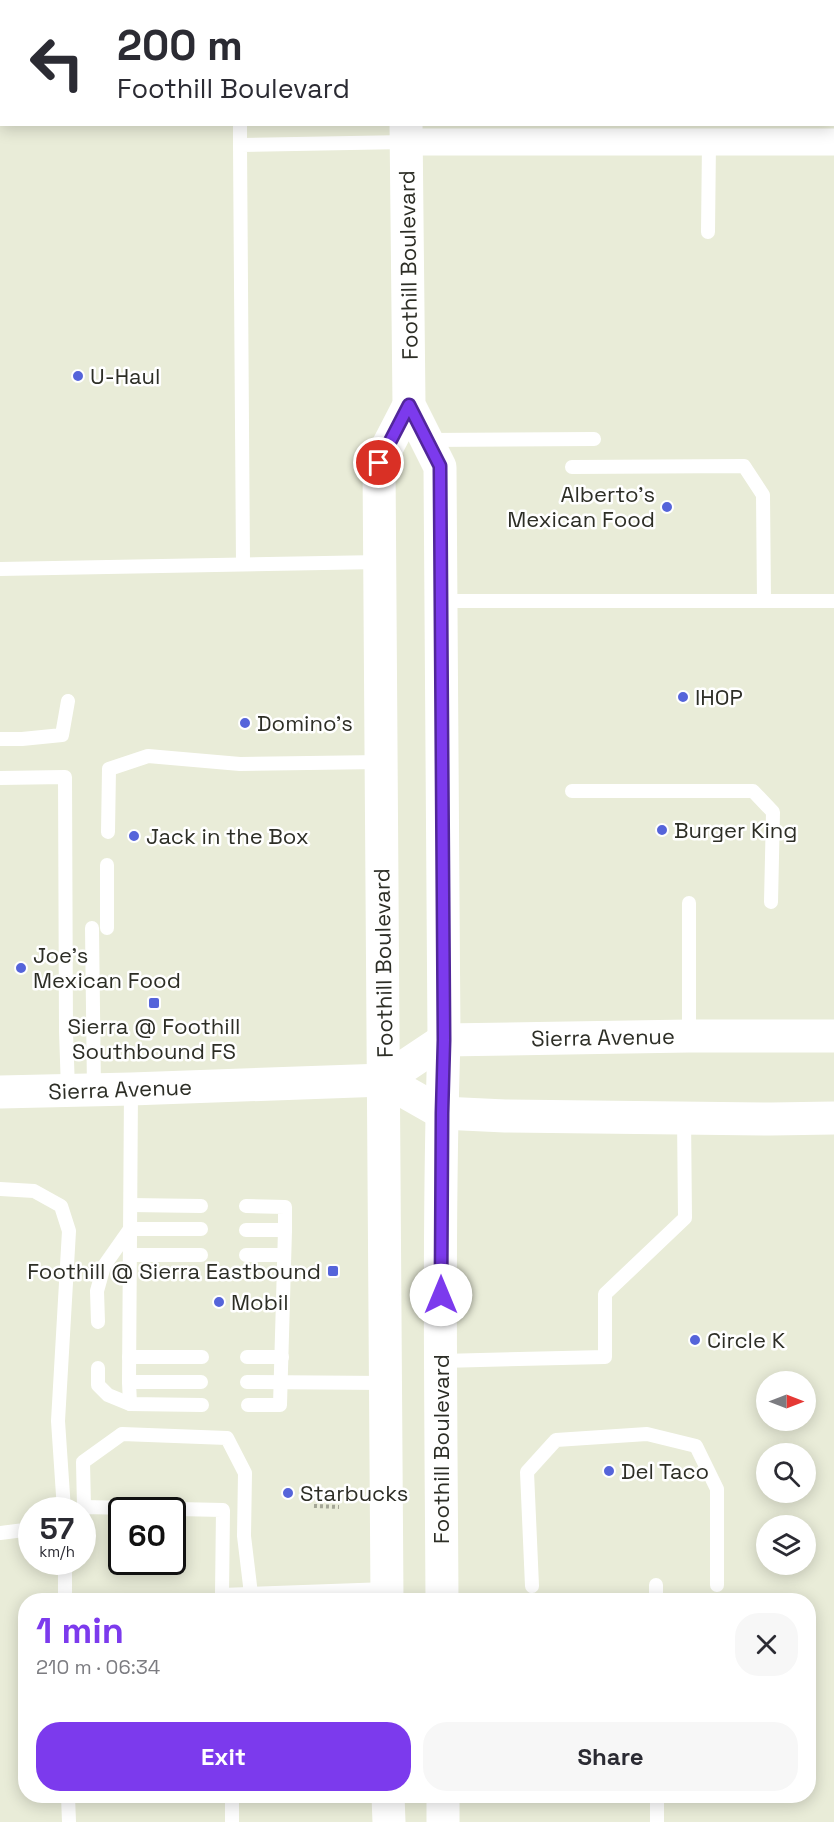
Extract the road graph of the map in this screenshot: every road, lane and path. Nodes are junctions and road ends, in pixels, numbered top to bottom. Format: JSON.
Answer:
{"nodes":[{"id":1,"x":240,"y":126,"type":"edge"},
{"id":2,"x":406,"y":133,"type":"edge"},
{"id":3,"x":709,"y":142,"type":"junction"},
{"id":4,"x":834,"y":142,"type":"edge"},
{"id":5,"x":240,"y":145,"type":"junction"},
{"id":6,"x":708,"y":232,"type":"dead end"},
{"id":7,"x":409,"y":405,"type":"junction"},
{"id":8,"x":594,"y":439,"type":"dead end"},
{"id":9,"x":426,"y":440,"type":"junction"},
{"id":10,"x":572,"y":467,"type":"dead end"},
{"id":11,"x":380,"y":562,"type":"junction"},
{"id":12,"x":243,"y":564,"type":"junction"},
{"id":13,"x":0,"y":569,"type":"edge"},
{"id":14,"x":441,"y":600,"type":"junction"},
{"id":15,"x":764,"y":601,"type":"junction"},
{"id":16,"x":834,"y":601,"type":"edge"},
{"id":17,"x":68,"y":701,"type":"dead end"},
{"id":18,"x":0,"y":739,"type":"edge"},
{"id":19,"x":381,"y":762,"type":"junction"},
{"id":20,"x":0,"y":778,"type":"edge"},
{"id":21,"x":572,"y":791,"type":"dead end"},
{"id":22,"x":108,"y":832,"type":"dead end"},
{"id":23,"x":107,"y":865,"type":"dead end"},
{"id":24,"x":771,"y":902,"type":"dead end"},
{"id":25,"x":689,"y":903,"type":"dead end"},
{"id":26,"x":92,"y":928,"type":"dead end"},
{"id":27,"x":107,"y":928,"type":"dead end"},
{"id":28,"x":689,"y":1036,"type":"junction"},
{"id":29,"x":834,"y":1036,"type":"edge"},
{"id":30,"x":444,"y":1040,"type":"junction"},
{"id":31,"x":384,"y":1080,"type":"junction"},
{"id":32,"x":131,"y":1089,"type":"junction"},
{"id":33,"x":81,"y":1090,"type":"junction"},
{"id":34,"x":0,"y":1092,"type":"edge"},
{"id":35,"x":442,"y":1113,"type":"junction"},
{"id":36,"x":684,"y":1118,"type":"junction"},
{"id":37,"x":834,"y":1118,"type":"edge"},
{"id":38,"x":0,"y":1189,"type":"edge"},
{"id":39,"x":131,"y":1205,"type":"junction"},
{"id":40,"x":201,"y":1206,"type":"dead end"},
{"id":41,"x":246,"y":1206,"type":"dead end"},
{"id":42,"x":130,"y":1229,"type":"junction"},
{"id":43,"x":201,"y":1229,"type":"dead end"},
{"id":44,"x":246,"y":1230,"type":"dead end"},
{"id":45,"x":285,"y":1230,"type":"junction"},
{"id":46,"x":130,"y":1255,"type":"junction"},
{"id":47,"x":201,"y":1255,"type":"dead end"},
{"id":48,"x":246,"y":1255,"type":"dead end"},
{"id":49,"x":284,"y":1255,"type":"junction"},
{"id":50,"x":98,"y":1322,"type":"dead end"},
{"id":51,"x":129,"y":1357,"type":"junction"},
{"id":52,"x":202,"y":1357,"type":"dead end"},
{"id":53,"x":247,"y":1357,"type":"dead end"},
{"id":54,"x":282,"y":1357,"type":"junction"},
{"id":55,"x":441,"y":1361,"type":"junction"},
{"id":56,"x":98,"y":1368,"type":"dead end"},
{"id":57,"x":129,"y":1382,"type":"junction"},
{"id":58,"x":201,"y":1382,"type":"dead end"},
{"id":59,"x":247,"y":1382,"type":"dead end"},
{"id":60,"x":280,"y":1383,"type":"junction"},
{"id":61,"x":386,"y":1383,"type":"junction"},
{"id":62,"x":130,"y":1404,"type":"junction"},
{"id":63,"x":202,"y":1405,"type":"dead end"},
{"id":64,"x":248,"y":1405,"type":"dead end"},
{"id":65,"x":63,"y":1497,"type":"edge"},
{"id":66,"x":82,"y":1497,"type":"edge"},
{"id":67,"x":314,"y":1506,"type":"dead end"},
{"id":68,"x":339,"y":1507,"type":"dead end"},
{"id":69,"x":96,"y":1509,"type":"edge"},
{"id":70,"x":18,"y":1531,"type":"edge"},
{"id":71,"x":0,"y":1533,"type":"edge"},
{"id":72,"x":65,"y":1575,"type":"edge"},
{"id":73,"x":656,"y":1585,"type":"dead end"},
{"id":74,"x":717,"y":1585,"type":"dead end"},
{"id":75,"x":532,"y":1586,"type":"dead end"},
{"id":76,"x":65,"y":1593,"type":"edge"},
{"id":77,"x":222,"y":1593,"type":"edge"},
{"id":78,"x":251,"y":1593,"type":"edge"},
{"id":79,"x":387,"y":1593,"type":"edge"},
{"id":80,"x":442,"y":1593,"type":"edge"},
{"id":81,"x":656,"y":1593,"type":"edge"},
{"id":82,"x":68,"y":1803,"type":"edge"},
{"id":83,"x":232,"y":1803,"type":"edge"},
{"id":84,"x":388,"y":1803,"type":"edge"},
{"id":85,"x":443,"y":1803,"type":"edge"},
{"id":86,"x":657,"y":1803,"type":"edge"},
{"id":87,"x":69,"y":1822,"type":"edge"},
{"id":88,"x":232,"y":1822,"type":"edge"},
{"id":89,"x":389,"y":1822,"type":"edge"},
{"id":90,"x":443,"y":1822,"type":"edge"},
{"id":91,"x":657,"y":1822,"type":"edge"}],
"edges":[{"from":1,"to":5,"type":"lane"},
{"from":2,"to":3,"type":"street"},
{"from":2,"to":5,"type":"lane"},
{"from":2,"to":7,"type":"main road","name":"Foothill Boulevard"},
{"from":3,"to":4,"type":"street"},
{"from":3,"to":6,"type":"lane"},
{"from":5,"to":12,"type":"lane"},
{"from":7,"to":9,"type":"main road","name":"Foothill Boulevard"},
{"from":7,"to":11,"type":"main road","name":"Foothill Boulevard"},
{"from":8,"to":9,"type":"lane"},
{"from":9,"to":14,"type":"main road","name":"Foothill Boulevard"},
{"from":10,"to":15,"type":"lane"},
{"from":11,"to":12,"type":"lane"},
{"from":11,"to":19,"type":"main road","name":"Foothill Boulevard"},
{"from":12,"to":13,"type":"lane"},
{"from":14,"to":15,"type":"lane"},
{"from":14,"to":30,"type":"main road","name":"Foothill Boulevard"},
{"from":15,"to":16,"type":"lane"},
{"from":17,"to":18,"type":"lane"},
{"from":19,"to":22,"type":"lane"},
{"from":19,"to":31,"type":"main road","name":"Foothill Boulevard"},
{"from":20,"to":33,"type":"lane"},
{"from":21,"to":24,"type":"lane"},
{"from":23,"to":27,"type":"lane"},
{"from":25,"to":28,"type":"lane"},
{"from":26,"to":33,"type":"lane"},
{"from":28,"to":29,"type":"main road","name":"Sierra Avenue"},
{"from":28,"to":30,"type":"main road","name":"Sierra Avenue"},
{"from":30,"to":31,"type":"main road"},
{"from":30,"to":35,"type":"main road","name":"Foothill Boulevard"},
{"from":31,"to":32,"type":"main road","name":"Sierra Avenue"},
{"from":31,"to":35,"type":"main road"},
{"from":31,"to":61,"type":"main road","name":"Foothill Boulevard"},
{"from":32,"to":33,"type":"main road","name":"Sierra Avenue"},
{"from":32,"to":39,"type":"lane"},
{"from":33,"to":34,"type":"main road","name":"Sierra Avenue"},
{"from":35,"to":36,"type":"main road"},
{"from":35,"to":55,"type":"main road","name":"Foothill Boulevard"},
{"from":36,"to":37,"type":"main road"},
{"from":36,"to":55,"type":"lane"},
{"from":38,"to":65,"type":"lane"},
{"from":39,"to":40,"type":"lane"},
{"from":39,"to":42,"type":"lane"},
{"from":41,"to":45,"type":"lane"},
{"from":42,"to":43,"type":"lane"},
{"from":42,"to":46,"type":"lane"},
{"from":42,"to":50,"type":"lane"},
{"from":44,"to":45,"type":"lane"},
{"from":45,"to":49,"type":"lane"},
{"from":46,"to":47,"type":"lane"},
{"from":46,"to":51,"type":"lane"},
{"from":48,"to":49,"type":"lane"},
{"from":49,"to":54,"type":"lane"},
{"from":51,"to":52,"type":"lane"},
{"from":51,"to":57,"type":"lane"},
{"from":53,"to":54,"type":"lane"},
{"from":54,"to":60,"type":"lane"},
{"from":55,"to":80,"type":"main road","name":"Foothill Boulevard"},
{"from":56,"to":62,"type":"lane"},
{"from":57,"to":58,"type":"lane"},
{"from":57,"to":62,"type":"lane"},
{"from":59,"to":60,"type":"lane"},
{"from":60,"to":61,"type":"lane"},
{"from":60,"to":64,"type":"lane"},
{"from":61,"to":79,"type":"main road","name":"Foothill Boulevard"},
{"from":62,"to":63,"type":"lane"},
{"from":66,"to":78,"type":"lane"},
{"from":67,"to":68,"type":"path"},
{"from":69,"to":77,"type":"lane"},
{"from":70,"to":71,"type":"lane"},
{"from":72,"to":76,"type":"lane"},
{"from":73,"to":81,"type":"lane"},
{"from":74,"to":75,"type":"lane"},
{"from":82,"to":87,"type":"lane"},
{"from":83,"to":88,"type":"lane"},
{"from":84,"to":89,"type":"main road"},
{"from":85,"to":90,"type":"main road"},
{"from":86,"to":91,"type":"lane"}]}
